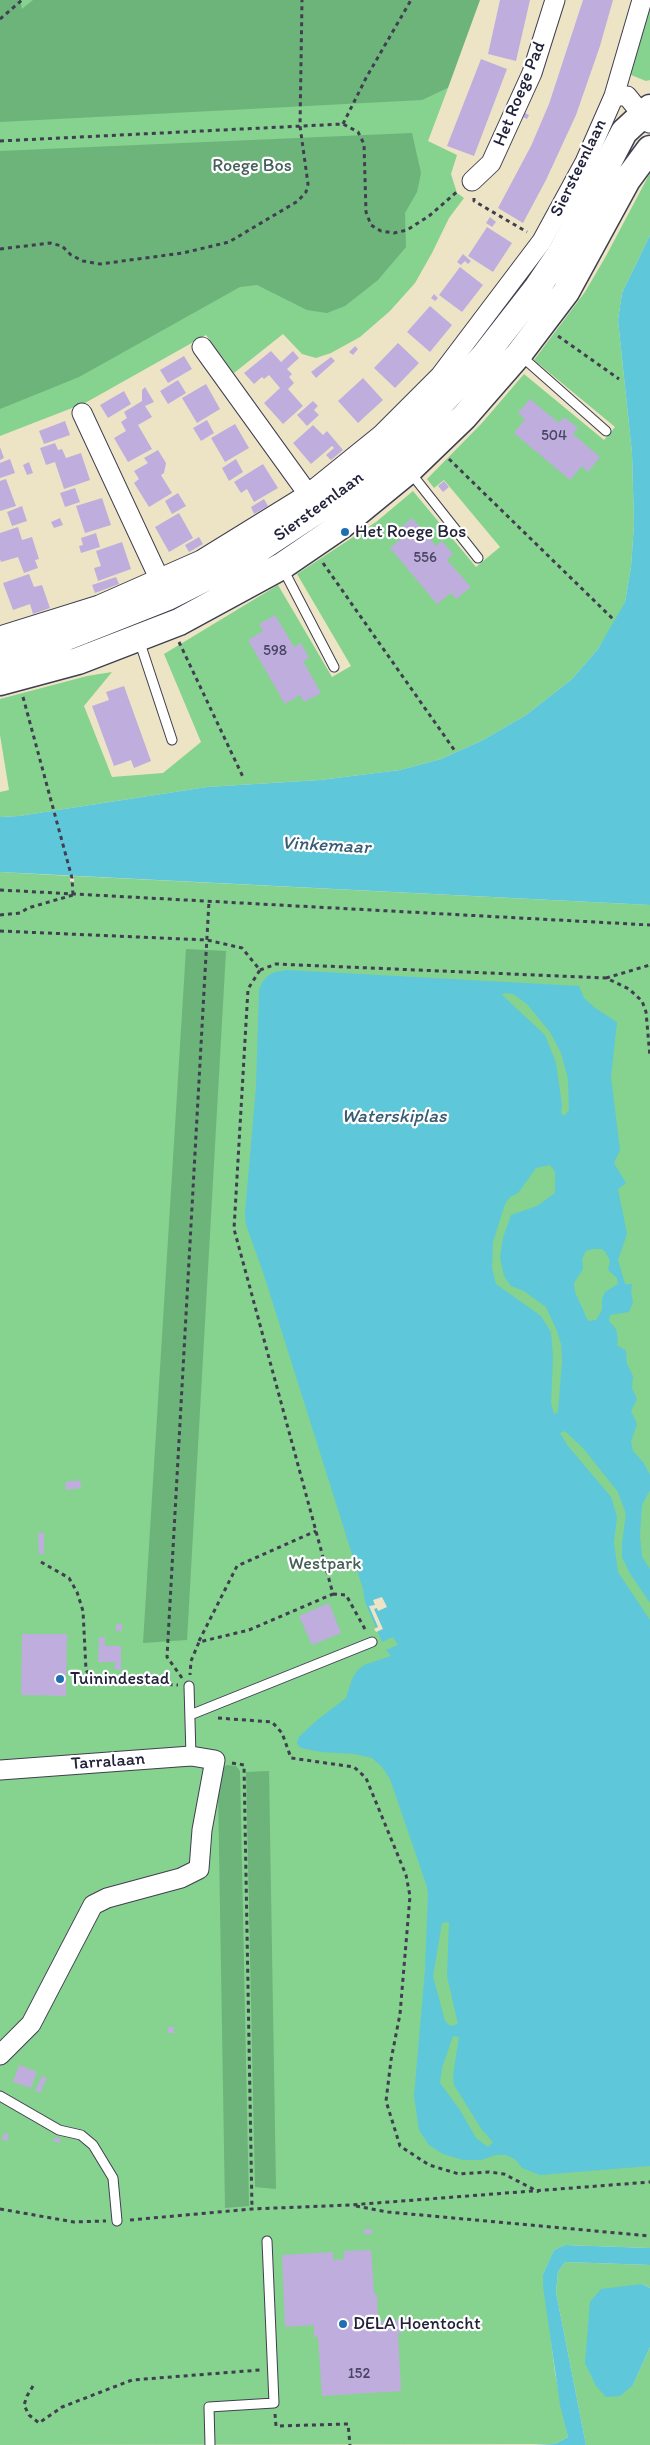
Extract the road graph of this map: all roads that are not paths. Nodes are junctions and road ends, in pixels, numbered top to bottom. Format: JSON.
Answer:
{"nodes":[{"id":1,"x":555,"y":0,"type":"edge"},
{"id":2,"x":642,"y":0,"type":"edge"},
{"id":3,"x":614,"y":96,"type":"junction"},
{"id":4,"x":647,"y":116,"type":"edge"},
{"id":5,"x":650,"y":149,"type":"edge"},
{"id":6,"x":472,"y":181,"type":"road end"},
{"id":7,"x":562,"y":252,"type":"junction"},
{"id":8,"x":202,"y":347,"type":"dead end"},
{"id":9,"x":519,"y":354,"type":"junction"},
{"id":10,"x":82,"y":413,"type":"dead end"},
{"id":11,"x":606,"y":431,"type":"dead end"},
{"id":12,"x":408,"y":470,"type":"junction"},
{"id":13,"x":308,"y":494,"type":"junction"},
{"id":14,"x":478,"y":558,"type":"dead end"},
{"id":15,"x":282,"y":566,"type":"junction"},
{"id":16,"x":164,"y":589,"type":"junction"},
{"id":17,"x":179,"y":632,"type":"junction"},
{"id":18,"x":0,"y":636,"type":"edge"},
{"id":19,"x":138,"y":637,"type":"junction"},
{"id":20,"x":0,"y":657,"type":"edge"},
{"id":21,"x":334,"y":667,"type":"dead end"},
{"id":22,"x":9,"y":679,"type":"edge"},
{"id":23,"x":172,"y":740,"type":"dead end"},
{"id":24,"x":372,"y":1642,"type":"road end"},
{"id":25,"x":189,"y":1686,"type":"road end"},
{"id":26,"x":190,"y":1715,"type":"junction"},
{"id":27,"x":191,"y":1756,"type":"junction"},
{"id":28,"x":0,"y":1770,"type":"edge"},
{"id":29,"x":0,"y":2056,"type":"edge"},
{"id":30,"x":0,"y":2096,"type":"edge"},
{"id":31,"x":117,"y":2221,"type":"road end"},
{"id":32,"x":267,"y":2241,"type":"dead end"},
{"id":33,"x":210,"y":2441,"type":"edge"}],
"edges":[{"from":1,"to":6,"type":"street","name":"Het Roege Pad"},
{"from":2,"to":3,"type":"street","name":"Siersteenlaan"},
{"from":3,"to":4,"type":"street","name":"Siersteenlaan"},
{"from":3,"to":7,"type":"street","name":"Siersteenlaan"},
{"from":4,"to":7,"type":"main road","name":"Siersteenlaan"},
{"from":5,"to":7,"type":"main road","name":"Siersteenlaan"},
{"from":7,"to":9,"type":"main road","name":"Siersteenlaan"},
{"from":7,"to":13,"type":"street","name":"Siersteenlaan"},
{"from":7,"to":16,"type":"main road","name":"Siersteenlaan"},
{"from":8,"to":13,"type":"street"},
{"from":9,"to":11,"type":"lane"},
{"from":9,"to":12,"type":"main road","name":"Siersteenlaan"},
{"from":10,"to":16,"type":"street"},
{"from":12,"to":14,"type":"lane"},
{"from":12,"to":15,"type":"main road","name":"Siersteenlaan"},
{"from":13,"to":16,"type":"street","name":"Siersteenlaan"},
{"from":15,"to":17,"type":"main road","name":"Siersteenlaan"},
{"from":15,"to":21,"type":"lane","name":"Siersteenlaan"},
{"from":16,"to":17,"type":"street"},
{"from":16,"to":18,"type":"street","name":"Siersteenlaan"},
{"from":16,"to":20,"type":"main road","name":"Siersteenlaan"},
{"from":17,"to":19,"type":"main road","name":"Siersteenlaan"},
{"from":19,"to":22,"type":"main road","name":"Siersteenlaan"},
{"from":19,"to":23,"type":"lane"},
{"from":24,"to":26,"type":"lane"},
{"from":25,"to":26,"type":"lane"},
{"from":26,"to":27,"type":"lane"},
{"from":27,"to":28,"type":"street","name":"Tarralaan"},
{"from":27,"to":29,"type":"street","name":"Tarralaan"},
{"from":30,"to":31,"type":"lane"},
{"from":32,"to":33,"type":"lane"}]}
